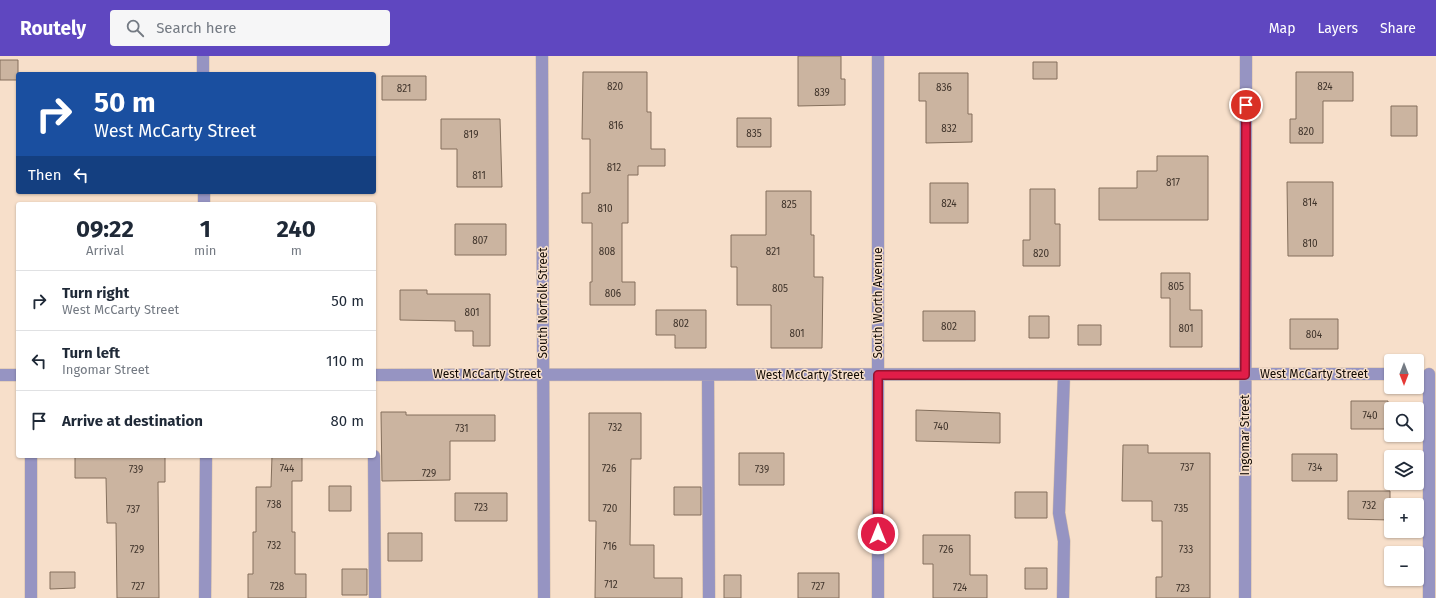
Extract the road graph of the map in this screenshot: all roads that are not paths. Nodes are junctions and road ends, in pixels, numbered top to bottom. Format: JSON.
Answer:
{"nodes":[{"id":1,"x":203,"y":56,"type":"edge"},
{"id":2,"x":542,"y":56,"type":"edge"},
{"id":3,"x":878,"y":56,"type":"edge"},
{"id":4,"x":1246,"y":56,"type":"edge"},
{"id":5,"x":203,"y":72,"type":"edge"},
{"id":6,"x":544,"y":374,"type":"junction"},
{"id":7,"x":1384,"y":374,"type":"edge"},
{"id":8,"x":1427,"y":374,"type":"edge"},
{"id":9,"x":0,"y":375,"type":"edge"},
{"id":10,"x":16,"y":375,"type":"edge"},
{"id":11,"x":376,"y":375,"type":"edge"},
{"id":12,"x":708,"y":375,"type":"junction"},
{"id":13,"x":878,"y":375,"type":"junction"},
{"id":14,"x":1064,"y":375,"type":"junction"},
{"id":15,"x":1245,"y":375,"type":"junction"},
{"id":16,"x":31,"y":458,"type":"edge"},
{"id":17,"x":206,"y":458,"type":"edge"},
{"id":18,"x":374,"y":458,"type":"edge"},
{"id":19,"x":31,"y":598,"type":"edge"},
{"id":20,"x":205,"y":598,"type":"edge"},
{"id":21,"x":375,"y":598,"type":"edge"},
{"id":22,"x":544,"y":598,"type":"edge"},
{"id":23,"x":709,"y":598,"type":"edge"},
{"id":24,"x":878,"y":598,"type":"edge"},
{"id":25,"x":1063,"y":598,"type":"edge"},
{"id":26,"x":1245,"y":598,"type":"edge"},
{"id":27,"x":1429,"y":598,"type":"edge"}],
"edges":[{"from":1,"to":5,"type":"street"},
{"from":2,"to":6,"type":"street","name":"South Norfolk Street"},
{"from":3,"to":13,"type":"street","name":"South Worth Avenue"},
{"from":4,"to":15,"type":"street","name":"Ingomar Street"},
{"from":6,"to":11,"type":"street","name":"West McCarty Street"},
{"from":6,"to":12,"type":"street","name":"West McCarty Street"},
{"from":6,"to":22,"type":"street","name":"South Norfolk Street"},
{"from":7,"to":15,"type":"street","name":"West McCarty Street"},
{"from":8,"to":27,"type":"street"},
{"from":9,"to":10,"type":"street"},
{"from":12,"to":13,"type":"street","name":"West McCarty Street"},
{"from":12,"to":23,"type":"street"},
{"from":13,"to":14,"type":"street","name":"West McCarty Street"},
{"from":13,"to":24,"type":"street","name":"South Worth Avenue"},
{"from":14,"to":15,"type":"street","name":"West McCarty Street"},
{"from":14,"to":25,"type":"street"},
{"from":15,"to":26,"type":"street","name":"Ingomar Street"},
{"from":16,"to":19,"type":"street"},
{"from":17,"to":20,"type":"street"},
{"from":18,"to":21,"type":"street"}]}
